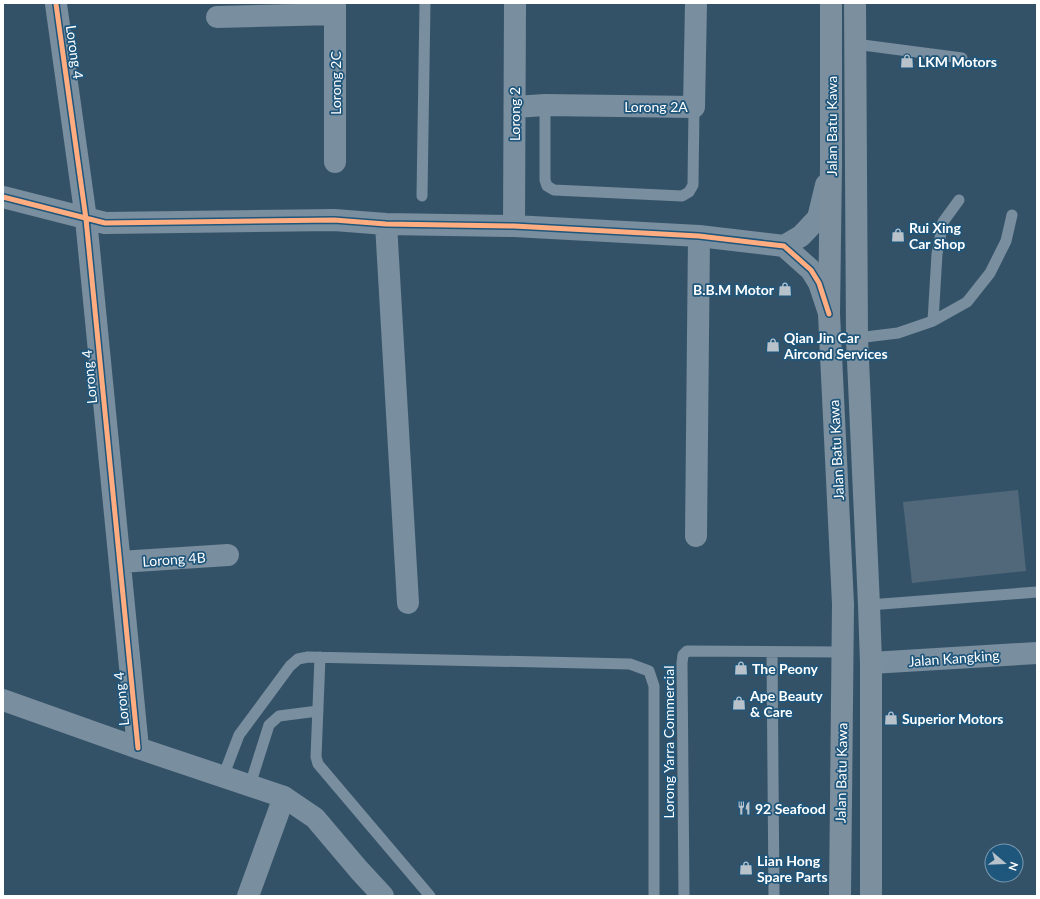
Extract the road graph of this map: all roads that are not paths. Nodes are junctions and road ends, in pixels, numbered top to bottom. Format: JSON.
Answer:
{"nodes":[{"id":1,"x":425,"y":3,"type":"edge"},
{"id":2,"x":514,"y":3,"type":"edge"},
{"id":3,"x":696,"y":3,"type":"edge"},
{"id":4,"x":831,"y":3,"type":"edge"},
{"id":5,"x":855,"y":3,"type":"edge"},
{"id":6,"x":56,"y":4,"type":"dead end"},
{"id":7,"x":335,"y":8,"type":"edge"},
{"id":8,"x":217,"y":17,"type":"dead end"},
{"id":9,"x":855,"y":44,"type":"junction"},
{"id":10,"x":962,"y":58,"type":"dead end"},
{"id":11,"x":545,"y":105,"type":"junction"},
{"id":12,"x":514,"y":107,"type":"junction"},
{"id":13,"x":694,"y":107,"type":"junction"},
{"id":14,"x":335,"y":162,"type":"dead end"},
{"id":15,"x":831,"y":164,"type":"junction"},
{"id":16,"x":422,"y":196,"type":"dead end"},
{"id":17,"x":3,"y":197,"type":"edge"},
{"id":18,"x":959,"y":200,"type":"dead end"},
{"id":19,"x":1012,"y":215,"type":"dead end"},
{"id":20,"x":86,"y":219,"type":"junction"},
{"id":21,"x":386,"y":224,"type":"junction"},
{"id":22,"x":514,"y":226,"type":"junction"},
{"id":23,"x":699,"y":236,"type":"junction"},
{"id":24,"x":784,"y":246,"type":"junction"},
{"id":25,"x":829,"y":314,"type":"junction"},
{"id":26,"x":933,"y":321,"type":"junction"},
{"id":27,"x":857,"y":338,"type":"junction"},
{"id":28,"x":696,"y":536,"type":"dead end"},
{"id":29,"x":228,"y":555,"type":"dead end"},
{"id":30,"x":120,"y":562,"type":"junction"},
{"id":31,"x":1037,"y":592,"type":"edge"},
{"id":32,"x":408,"y":603,"type":"dead end"},
{"id":33,"x":869,"y":605,"type":"junction"},
{"id":34,"x":772,"y":652,"type":"junction"},
{"id":35,"x":843,"y":652,"type":"junction"},
{"id":36,"x":1037,"y":653,"type":"edge"},
{"id":37,"x":320,"y":657,"type":"junction"},
{"id":38,"x":870,"y":664,"type":"junction"},
{"id":39,"x":3,"y":700,"type":"edge"},
{"id":40,"x":318,"y":711,"type":"junction"},
{"id":41,"x":138,"y":748,"type":"junction"},
{"id":42,"x":223,"y":777,"type":"junction"},
{"id":43,"x":250,"y":785,"type":"junction"},
{"id":44,"x":284,"y":797,"type":"junction"},
{"id":45,"x":248,"y":896,"type":"edge"},
{"id":46,"x":383,"y":896,"type":"edge"},
{"id":47,"x":430,"y":896,"type":"edge"},
{"id":48,"x":654,"y":896,"type":"edge"},
{"id":49,"x":684,"y":896,"type":"edge"},
{"id":50,"x":774,"y":896,"type":"edge"},
{"id":51,"x":840,"y":896,"type":"edge"},
{"id":52,"x":871,"y":896,"type":"edge"}],
"edges":[{"from":1,"to":16,"type":"lane"},
{"from":2,"to":12,"type":"street","name":"Lorong 2"},
{"from":3,"to":13,"type":"street","name":"Lorong 2A"},
{"from":4,"to":15,"type":"highway","name":"Jalan Batu Kawa"},
{"from":5,"to":9,"type":"highway","name":"Jalan Batu Kawa"},
{"from":6,"to":20,"type":"street","name":"Lorong 4"},
{"from":7,"to":8,"type":"street"},
{"from":7,"to":14,"type":"street","name":"Lorong 2C"},
{"from":9,"to":10,"type":"lane"},
{"from":9,"to":27,"type":"highway","name":"Jalan Batu Kawa"},
{"from":11,"to":12,"type":"street","name":"Lorong 2A"},
{"from":11,"to":13,"type":"street","name":"Lorong 2A"},
{"from":11,"to":13,"type":"lane"},
{"from":12,"to":22,"type":"street","name":"Lorong 2"},
{"from":15,"to":24,"type":"street"},
{"from":15,"to":25,"type":"highway","name":"Jalan Batu Kawa"},
{"from":17,"to":20,"type":"street"},
{"from":18,"to":26,"type":"lane"},
{"from":19,"to":26,"type":"lane"},
{"from":20,"to":21,"type":"street"},
{"from":20,"to":30,"type":"street","name":"Lorong 4"},
{"from":21,"to":22,"type":"street"},
{"from":21,"to":32,"type":"street"},
{"from":22,"to":23,"type":"street"},
{"from":23,"to":24,"type":"street"},
{"from":23,"to":28,"type":"street"},
{"from":24,"to":25,"type":"street"},
{"from":25,"to":35,"type":"highway","name":"Jalan Batu Kawa"},
{"from":26,"to":27,"type":"lane"},
{"from":27,"to":33,"type":"highway","name":"Jalan Batu Kawa"},
{"from":29,"to":30,"type":"street","name":"Lorong 4B"},
{"from":30,"to":41,"type":"street","name":"Lorong 4"},
{"from":31,"to":33,"type":"lane"},
{"from":33,"to":38,"type":"highway","name":"Jalan Batu Kawa"},
{"from":34,"to":35,"type":"lane","name":"Lorong Yarra Commercial"},
{"from":34,"to":49,"type":"lane","name":"Lorong Yarra Commercial"},
{"from":34,"to":50,"type":"lane"},
{"from":35,"to":51,"type":"highway","name":"Jalan Batu Kawa"},
{"from":36,"to":38,"type":"street","name":"Jalan Kangking"},
{"from":37,"to":40,"type":"lane"},
{"from":37,"to":42,"type":"lane"},
{"from":37,"to":48,"type":"lane"},
{"from":38,"to":52,"type":"highway","name":"Jalan Batu Kawa"},
{"from":39,"to":41,"type":"street"},
{"from":40,"to":43,"type":"lane"},
{"from":40,"to":47,"type":"lane"},
{"from":41,"to":42,"type":"street"},
{"from":42,"to":43,"type":"street"},
{"from":43,"to":44,"type":"street"},
{"from":44,"to":45,"type":"street"},
{"from":44,"to":46,"type":"street"}]}
